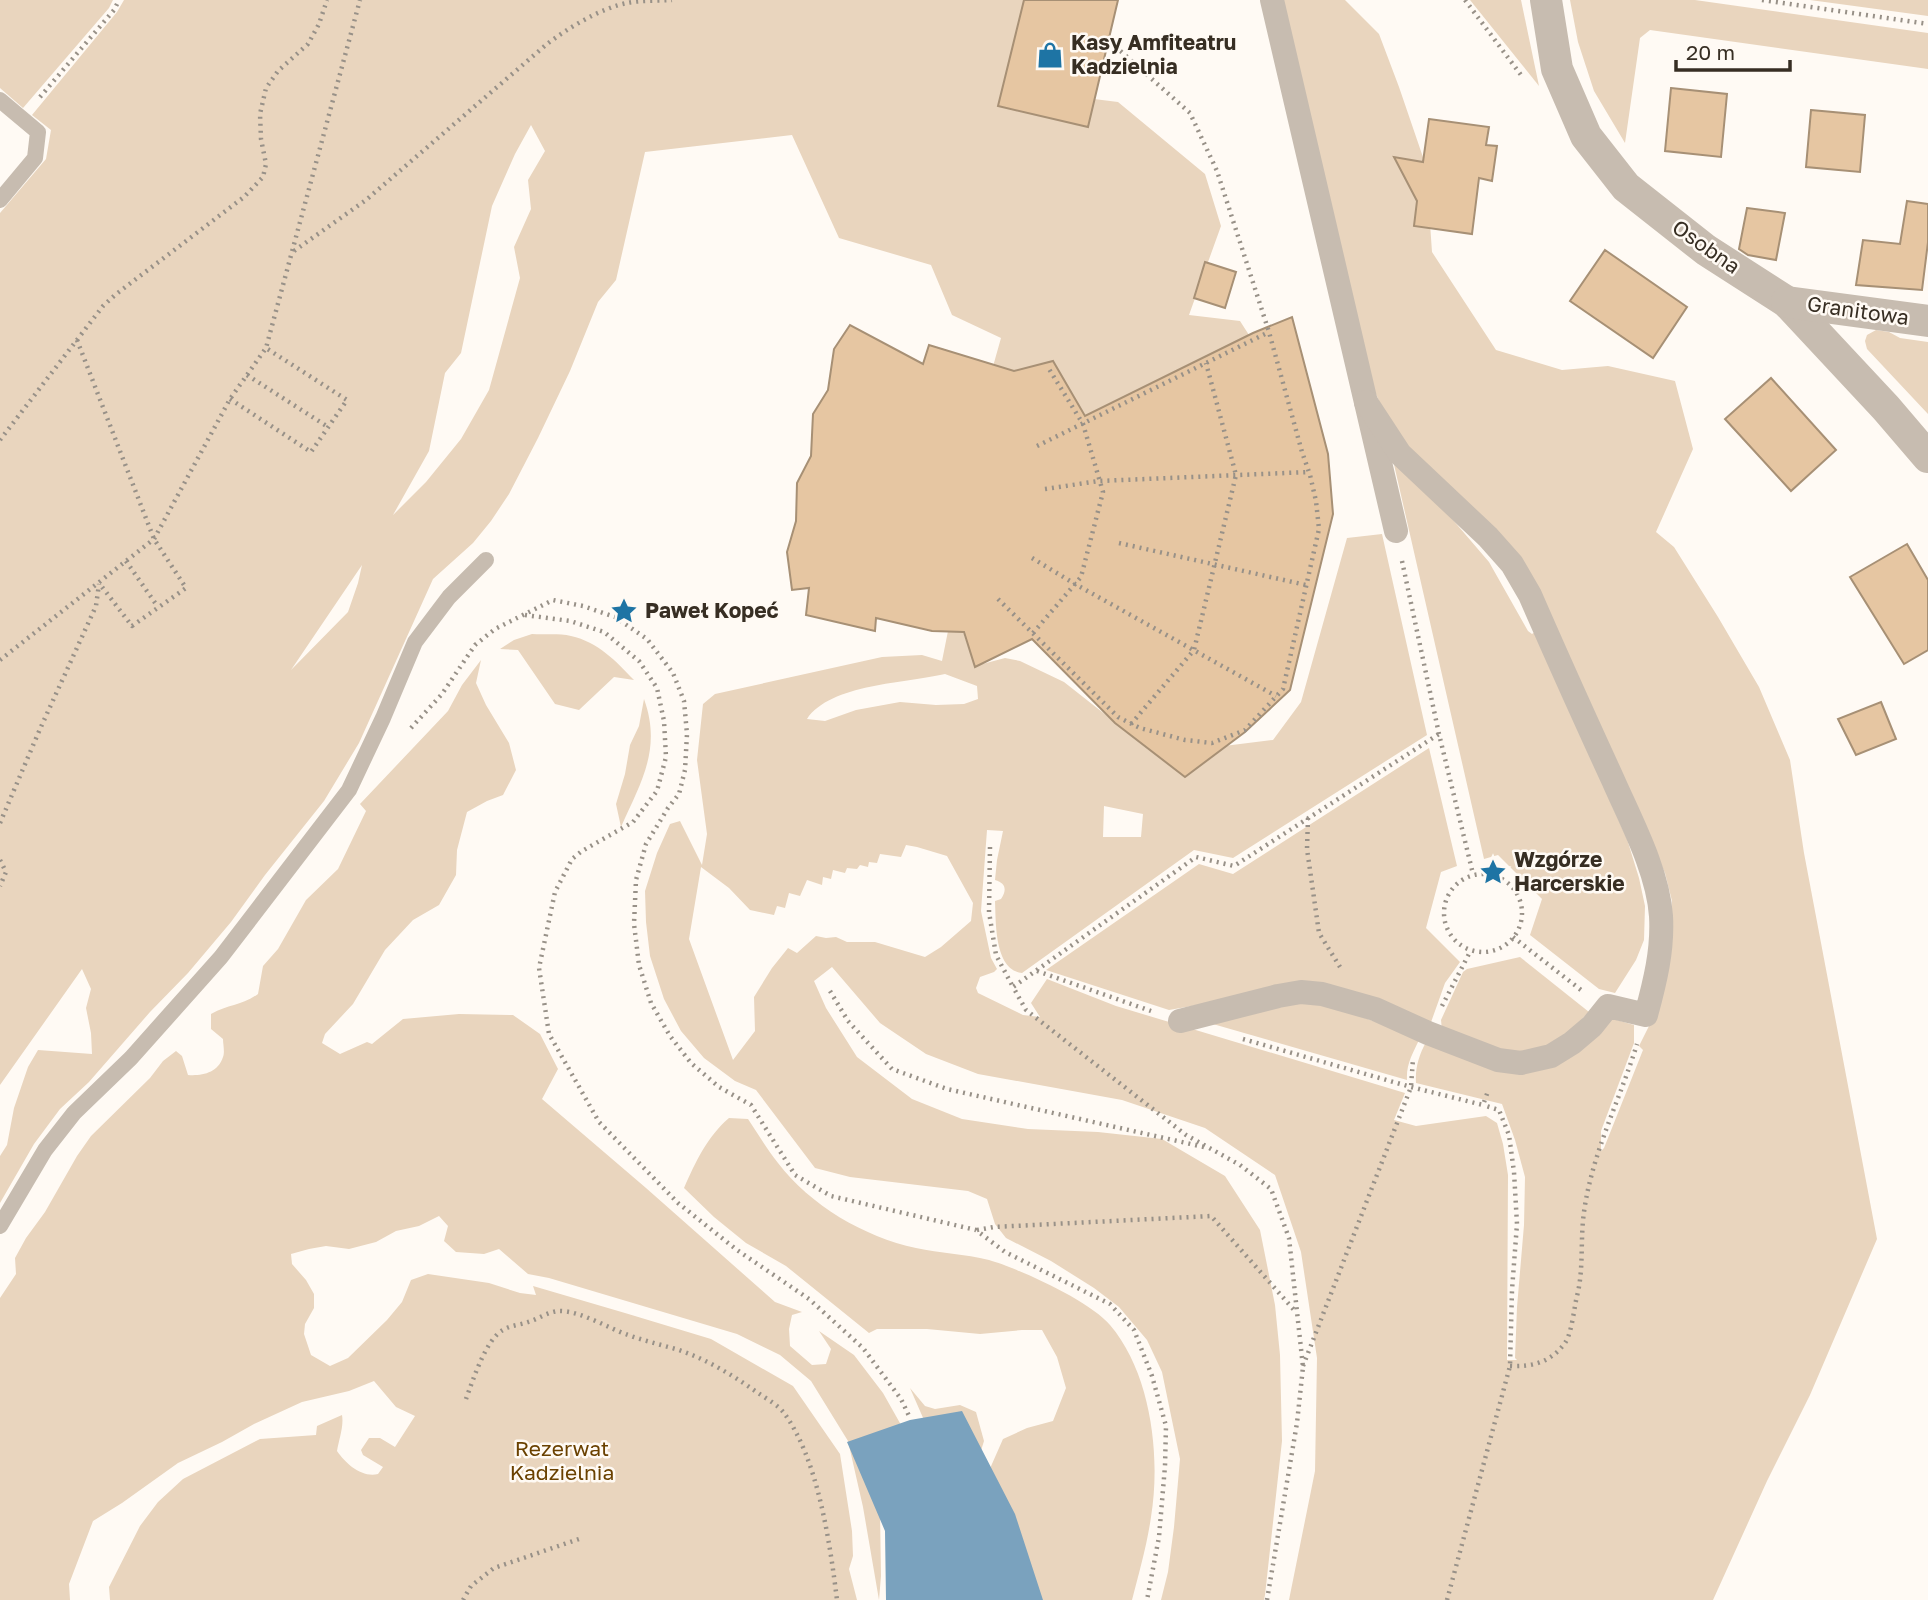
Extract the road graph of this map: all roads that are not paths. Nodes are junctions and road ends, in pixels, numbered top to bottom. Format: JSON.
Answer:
{"nodes":[{"id":1,"x":1272,"y":0,"type":"edge"},
{"id":2,"x":1546,"y":0,"type":"edge"},
{"id":3,"x":0,"y":100,"type":"edge"},
{"id":4,"x":0,"y":200,"type":"edge"},
{"id":5,"x":1787,"y":302,"type":"junction"},
{"id":6,"x":1928,"y":321,"type":"edge"},
{"id":7,"x":1366,"y":402,"type":"junction"},
{"id":8,"x":1928,"y":457,"type":"edge"},
{"id":9,"x":1396,"y":531,"type":"road end"},
{"id":10,"x":486,"y":560,"type":"dead end"},
{"id":11,"x":1180,"y":1021,"type":"dead end"},
{"id":12,"x":0,"y":1226,"type":"edge"}],
"edges":[{"from":1,"to":7,"type":"street"},
{"from":2,"to":5,"type":"street","name":"Osobna"},
{"from":3,"to":4,"type":"lane"},
{"from":5,"to":6,"type":"street","name":"Granitowa"},
{"from":5,"to":8,"type":"street","name":"Osobna"},
{"from":7,"to":9,"type":"street"},
{"from":7,"to":11,"type":"street"},
{"from":10,"to":12,"type":"lane"}]}
